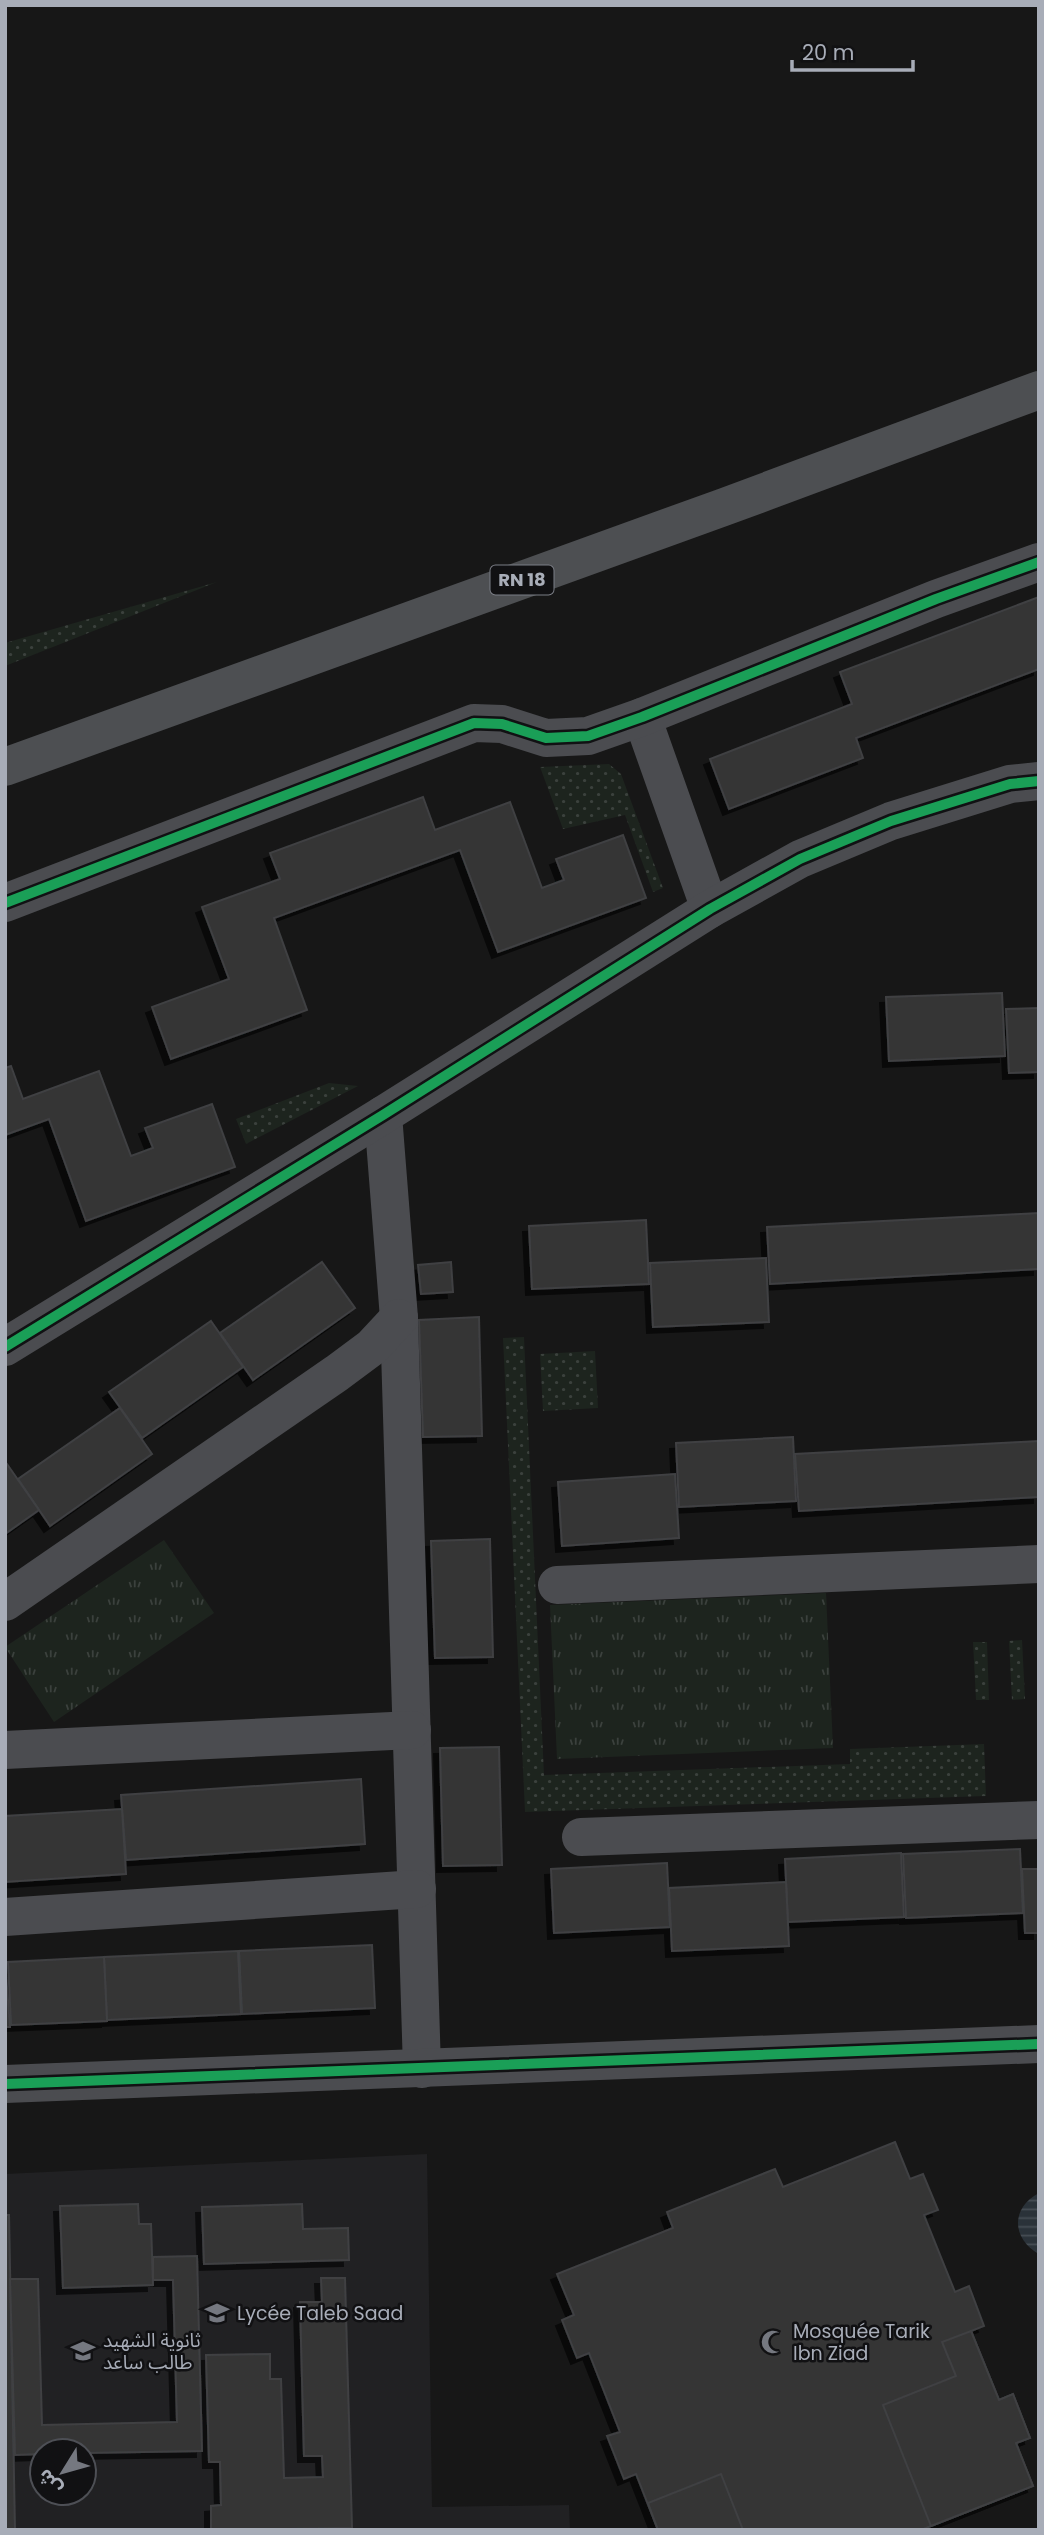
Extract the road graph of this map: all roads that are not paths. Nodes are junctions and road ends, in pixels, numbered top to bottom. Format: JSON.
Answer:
{"nodes":[{"id":1,"x":1039,"y":390,"type":"edge"},
{"id":2,"x":1039,"y":562,"type":"edge"},
{"id":3,"x":642,"y":717,"type":"junction"},
{"id":4,"x":5,"y":767,"type":"edge"},
{"id":5,"x":1039,"y":781,"type":"edge"},
{"id":6,"x":5,"y":903,"type":"edge"},
{"id":7,"x":710,"y":909,"type":"junction"},
{"id":8,"x":383,"y":1115,"type":"junction"},
{"id":9,"x":399,"y":1318,"type":"junction"},
{"id":10,"x":5,"y":1347,"type":"edge"},
{"id":11,"x":1039,"y":1564,"type":"edge"},
{"id":12,"x":557,"y":1585,"type":"dead end"},
{"id":13,"x":5,"y":1602,"type":"edge"},
{"id":14,"x":412,"y":1730,"type":"junction"},
{"id":15,"x":5,"y":1750,"type":"edge"},
{"id":16,"x":1039,"y":1820,"type":"edge"},
{"id":17,"x":581,"y":1837,"type":"dead end"},
{"id":18,"x":417,"y":1888,"type":"junction"},
{"id":19,"x":5,"y":1917,"type":"edge"},
{"id":20,"x":1039,"y":2044,"type":"edge"},
{"id":21,"x":422,"y":2068,"type":"junction"},
{"id":22,"x":5,"y":2084,"type":"edge"}],
"edges":[{"from":1,"to":4,"type":"main road","number":"RN 18"},
{"from":2,"to":3,"type":"street"},
{"from":3,"to":6,"type":"street"},
{"from":3,"to":7,"type":"street"},
{"from":5,"to":7,"type":"street"},
{"from":7,"to":8,"type":"street"},
{"from":8,"to":9,"type":"street"},
{"from":8,"to":10,"type":"street"},
{"from":9,"to":13,"type":"street"},
{"from":9,"to":14,"type":"street"},
{"from":11,"to":12,"type":"street"},
{"from":14,"to":15,"type":"street"},
{"from":14,"to":18,"type":"street"},
{"from":16,"to":17,"type":"street"},
{"from":18,"to":19,"type":"street"},
{"from":18,"to":21,"type":"street"},
{"from":20,"to":21,"type":"street"},
{"from":21,"to":22,"type":"street"}]}
